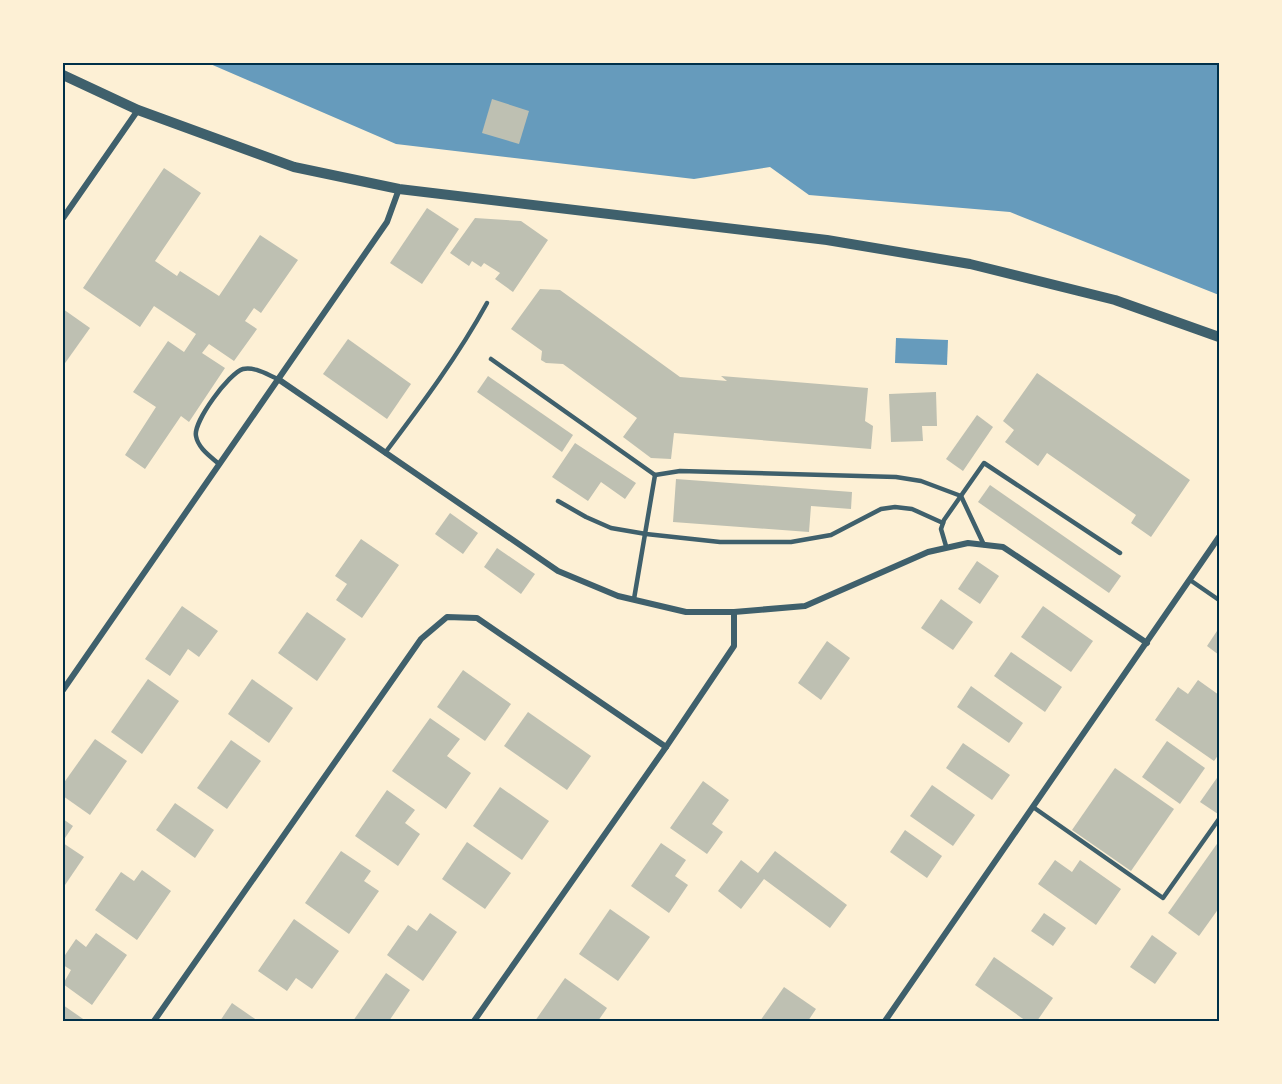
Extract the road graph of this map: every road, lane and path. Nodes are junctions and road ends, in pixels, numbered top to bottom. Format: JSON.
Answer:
{"nodes":[{"id":1,"x":63,"y":75,"type":"edge"},
{"id":2,"x":138,"y":110,"type":"junction"},
{"id":3,"x":399,"y":189,"type":"junction"},
{"id":4,"x":63,"y":218,"type":"edge"},
{"id":5,"x":487,"y":303,"type":"dead end"},
{"id":6,"x":1219,"y":337,"type":"edge"},
{"id":7,"x":491,"y":359,"type":"dead end"},
{"id":8,"x":278,"y":379,"type":"junction"},
{"id":9,"x":386,"y":453,"type":"junction"},
{"id":10,"x":219,"y":464,"type":"junction"},
{"id":11,"x":656,"y":476,"type":"junction"},
{"id":12,"x":961,"y":496,"type":"junction"},
{"id":13,"x":558,"y":501,"type":"dead end"},
{"id":14,"x":943,"y":523,"type":"junction"},
{"id":15,"x":646,"y":534,"type":"junction"},
{"id":16,"x":1219,"y":537,"type":"edge"},
{"id":17,"x":984,"y":545,"type":"junction"},
{"id":18,"x":946,"y":546,"type":"junction"},
{"id":19,"x":1120,"y":553,"type":"dead end"},
{"id":20,"x":1190,"y":580,"type":"junction"},
{"id":21,"x":634,"y":599,"type":"junction"},
{"id":22,"x":1219,"y":600,"type":"edge"},
{"id":23,"x":734,"y":612,"type":"junction"},
{"id":24,"x":1147,"y":643,"type":"junction"},
{"id":25,"x":63,"y":690,"type":"edge"},
{"id":26,"x":666,"y":747,"type":"junction"},
{"id":27,"x":1033,"y":807,"type":"junction"},
{"id":28,"x":1219,"y":819,"type":"edge"},
{"id":29,"x":154,"y":1021,"type":"edge"},
{"id":30,"x":474,"y":1021,"type":"edge"},
{"id":31,"x":885,"y":1021,"type":"edge"}],
"edges":[{"from":1,"to":2,"type":"street"},
{"from":2,"to":3,"type":"street"},
{"from":2,"to":4,"type":"street"},
{"from":3,"to":6,"type":"street"},
{"from":3,"to":8,"type":"street"},
{"from":5,"to":9,"type":"lane"},
{"from":7,"to":11,"type":"lane"},
{"from":8,"to":9,"type":"street"},
{"from":8,"to":10,"type":"street"},
{"from":8,"to":10,"type":"lane"},
{"from":9,"to":21,"type":"street"},
{"from":10,"to":25,"type":"street"},
{"from":11,"to":12,"type":"lane"},
{"from":11,"to":15,"type":"lane"},
{"from":12,"to":14,"type":"lane"},
{"from":12,"to":17,"type":"lane"},
{"from":12,"to":19,"type":"lane"},
{"from":13,"to":15,"type":"lane"},
{"from":14,"to":15,"type":"lane"},
{"from":14,"to":18,"type":"lane"},
{"from":15,"to":21,"type":"lane"},
{"from":16,"to":20,"type":"street"},
{"from":17,"to":18,"type":"street"},
{"from":17,"to":24,"type":"street"},
{"from":18,"to":23,"type":"street"},
{"from":20,"to":22,"type":"lane"},
{"from":20,"to":24,"type":"street"},
{"from":21,"to":23,"type":"street"},
{"from":23,"to":26,"type":"street"},
{"from":24,"to":27,"type":"street"},
{"from":26,"to":29,"type":"street"},
{"from":26,"to":30,"type":"street"},
{"from":27,"to":28,"type":"lane"},
{"from":27,"to":31,"type":"street"}]}
